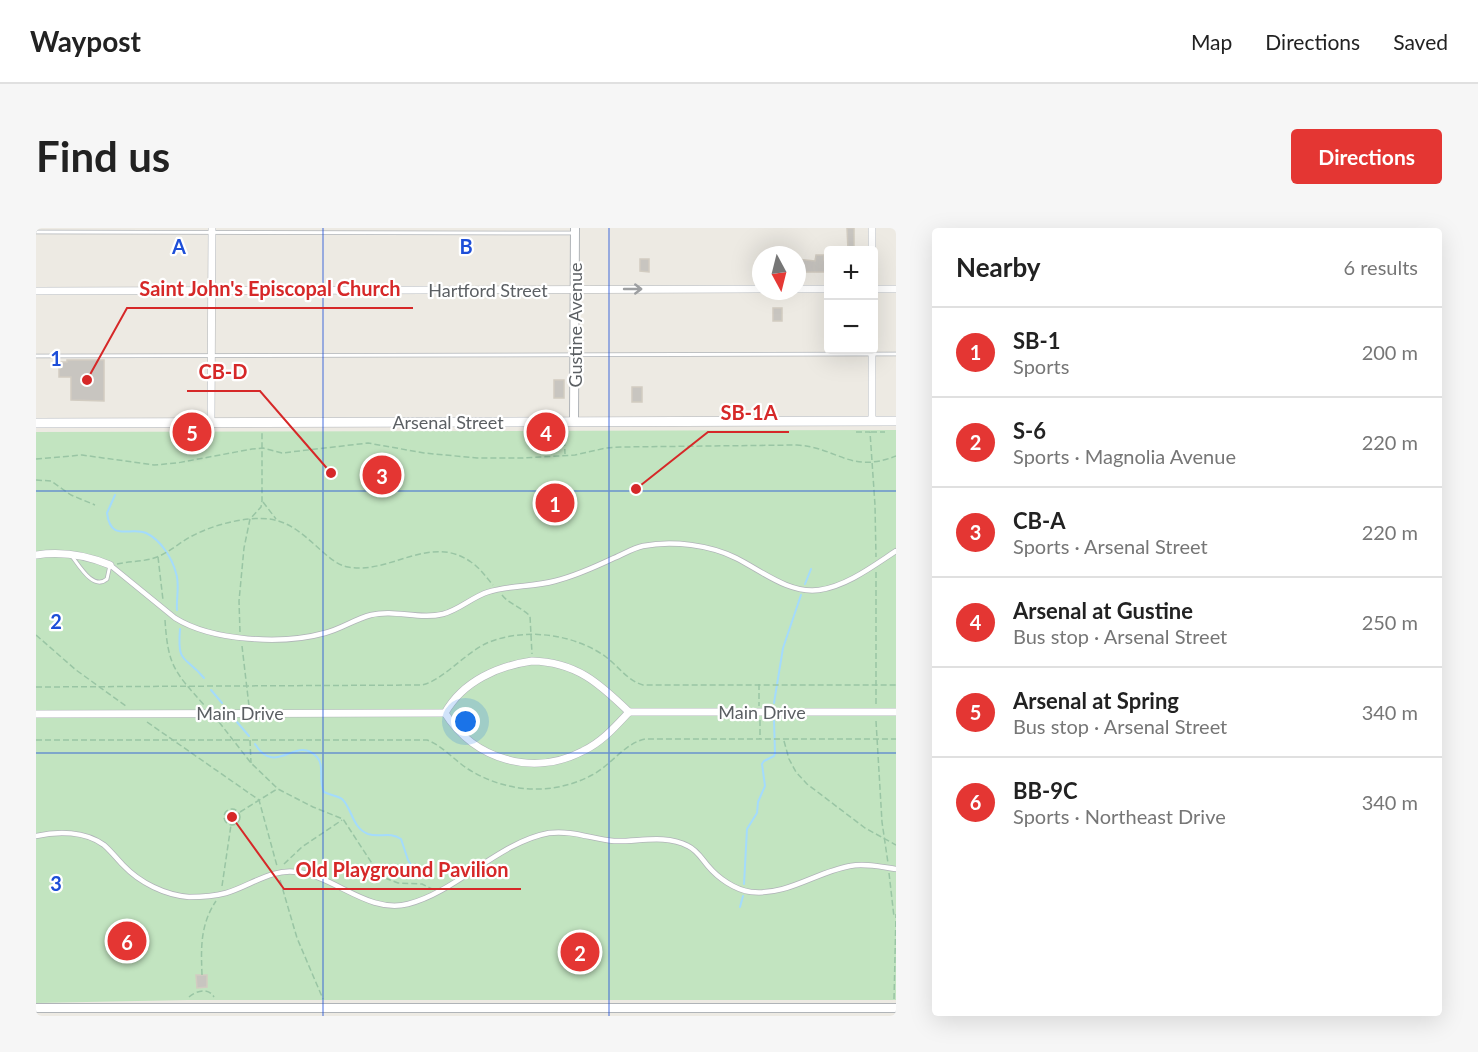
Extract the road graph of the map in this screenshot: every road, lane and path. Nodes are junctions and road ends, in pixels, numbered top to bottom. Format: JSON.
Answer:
{"nodes":[{"id":1,"x":872,"y":228,"type":"edge"},
{"id":2,"x":212,"y":230,"type":"edge"},
{"id":3,"x":575,"y":230,"type":"edge"},
{"id":4,"x":36,"y":232,"type":"edge"},
{"id":5,"x":872,"y":246,"type":"edge"},
{"id":6,"x":752,"y":289,"type":"edge"},
{"id":7,"x":806,"y":289,"type":"edge"},
{"id":8,"x":824,"y":289,"type":"edge"},
{"id":9,"x":878,"y":289,"type":"edge"},
{"id":10,"x":896,"y":289,"type":"edge"},
{"id":11,"x":575,"y":290,"type":"junction"},
{"id":12,"x":36,"y":291,"type":"edge"},
{"id":13,"x":212,"y":291,"type":"junction"},
{"id":14,"x":824,"y":352,"type":"edge"},
{"id":15,"x":878,"y":352,"type":"edge"},
{"id":16,"x":574,"y":354,"type":"junction"},
{"id":17,"x":872,"y":354,"type":"edge"},
{"id":18,"x":896,"y":354,"type":"edge"},
{"id":19,"x":36,"y":356,"type":"edge"},
{"id":20,"x":211,"y":356,"type":"junction"},
{"id":21,"x":574,"y":421,"type":"junction"},
{"id":22,"x":872,"y":421,"type":"junction"},
{"id":23,"x":896,"y":421,"type":"edge"},
{"id":24,"x":211,"y":422,"type":"junction"},
{"id":25,"x":36,"y":423,"type":"edge"},
{"id":26,"x":564,"y":431,"type":"dead end"},
{"id":27,"x":262,"y":432,"type":"dead end"},
{"id":28,"x":856,"y":432,"type":"dead end"},
{"id":29,"x":870,"y":432,"type":"junction"},
{"id":30,"x":885,"y":432,"type":"dead end"},
{"id":31,"x":263,"y":448,"type":"junction"},
{"id":32,"x":565,"y":455,"type":"junction"},
{"id":33,"x":896,"y":456,"type":"edge"},
{"id":34,"x":36,"y":459,"type":"edge"},
{"id":35,"x":872,"y":462,"type":"junction"},
{"id":36,"x":36,"y":480,"type":"edge"},
{"id":37,"x":262,"y":501,"type":"junction"},
{"id":38,"x":94,"y":505,"type":"dead end"},
{"id":39,"x":250,"y":519,"type":"junction"},
{"id":40,"x":278,"y":520,"type":"junction"},
{"id":41,"x":896,"y":551,"type":"edge"},
{"id":42,"x":70,"y":554,"type":"junction"},
{"id":43,"x":36,"y":555,"type":"edge"},
{"id":44,"x":158,"y":556,"type":"junction"},
{"id":45,"x":876,"y":564,"type":"junction"},
{"id":46,"x":110,"y":565,"type":"junction"},
{"id":47,"x":497,"y":590,"type":"junction"},
{"id":48,"x":165,"y":610,"type":"junction"},
{"id":49,"x":36,"y":635,"type":"edge"},
{"id":50,"x":532,"y":635,"type":"junction"},
{"id":51,"x":241,"y":636,"type":"junction"},
{"id":52,"x":532,"y":661,"type":"junction"},
{"id":53,"x":186,"y":685,"type":"junction"},
{"id":54,"x":876,"y":685,"type":"junction"},
{"id":55,"x":896,"y":685,"type":"edge"},
{"id":56,"x":247,"y":686,"type":"junction"},
{"id":57,"x":36,"y":687,"type":"edge"},
{"id":58,"x":97,"y":687,"type":"junction"},
{"id":59,"x":629,"y":712,"type":"junction"},
{"id":60,"x":876,"y":712,"type":"junction"},
{"id":61,"x":896,"y":712,"type":"edge"},
{"id":62,"x":135,"y":713,"type":"junction"},
{"id":63,"x":211,"y":713,"type":"junction"},
{"id":64,"x":250,"y":713,"type":"junction"},
{"id":65,"x":445,"y":713,"type":"junction"},
{"id":66,"x":36,"y":714,"type":"edge"},
{"id":67,"x":877,"y":739,"type":"junction"},
{"id":68,"x":896,"y":739,"type":"edge"},
{"id":69,"x":36,"y":740,"type":"edge"},
{"id":70,"x":173,"y":740,"type":"junction"},
{"id":71,"x":233,"y":740,"type":"junction"},
{"id":72,"x":250,"y":740,"type":"junction"},
{"id":73,"x":784,"y":740,"type":"junction"},
{"id":74,"x":251,"y":764,"type":"junction"},
{"id":75,"x":278,"y":789,"type":"junction"},
{"id":76,"x":259,"y":800,"type":"junction"},
{"id":77,"x":239,"y":812,"type":"junction"},
{"id":78,"x":343,"y":819,"type":"junction"},
{"id":79,"x":36,"y":836,"type":"edge"},
{"id":80,"x":884,"y":838,"type":"junction"},
{"id":81,"x":896,"y":845,"type":"edge"},
{"id":82,"x":888,"y":868,"type":"junction"},
{"id":83,"x":896,"y":869,"type":"edge"},
{"id":84,"x":278,"y":872,"type":"junction"},
{"id":85,"x":434,"y":892,"type":"junction"},
{"id":86,"x":895,"y":915,"type":"edge"},
{"id":87,"x":202,"y":987,"type":"dead end"},
{"id":88,"x":202,"y":991,"type":"junction"},
{"id":89,"x":189,"y":997,"type":"dead end"},
{"id":90,"x":214,"y":997,"type":"dead end"},
{"id":91,"x":324,"y":1000,"type":"dead end"},
{"id":92,"x":895,"y":1004,"type":"edge"},
{"id":93,"x":36,"y":1008,"type":"edge"},
{"id":94,"x":227,"y":1012,"type":"edge"},
{"id":95,"x":307,"y":1012,"type":"edge"},
{"id":96,"x":333,"y":1012,"type":"edge"},
{"id":97,"x":610,"y":1012,"type":"edge"},
{"id":98,"x":885,"y":1012,"type":"edge"}],
"edges":[{"from":1,"to":5,"type":"street"},
{"from":2,"to":3,"type":"lane"},
{"from":2,"to":4,"type":"lane"},
{"from":2,"to":13,"type":"street"},
{"from":3,"to":11,"type":"street","name":"Gustine Avenue"},
{"from":11,"to":6,"type":"street","name":"Hartford Street","one_way":true},
{"from":7,"to":8,"type":"street"},
{"from":9,"to":10,"type":"street"},
{"from":11,"to":13,"type":"street","name":"Hartford Street"},
{"from":11,"to":16,"type":"street","name":"Gustine Avenue"},
{"from":12,"to":13,"type":"street","name":"Hartford Street"},
{"from":13,"to":20,"type":"street"},
{"from":14,"to":16,"type":"lane"},
{"from":15,"to":18,"type":"lane"},
{"from":16,"to":20,"type":"lane"},
{"from":16,"to":21,"type":"street","name":"Gustine Avenue"},
{"from":17,"to":22,"type":"street"},
{"from":19,"to":20,"type":"lane"},
{"from":20,"to":24,"type":"street"},
{"from":21,"to":22,"type":"main road","name":"Arsenal Street"},
{"from":21,"to":24,"type":"main road","name":"Arsenal Street"},
{"from":22,"to":23,"type":"main road","name":"Arsenal Street"},
{"from":24,"to":25,"type":"main road","name":"Arsenal Street"},
{"from":26,"to":32,"type":"path"},
{"from":27,"to":31,"type":"path"},
{"from":28,"to":29,"type":"path"},
{"from":29,"to":30,"type":"path"},
{"from":29,"to":35,"type":"path"},
{"from":31,"to":32,"type":"path"},
{"from":31,"to":34,"type":"path"},
{"from":31,"to":37,"type":"path"},
{"from":32,"to":35,"type":"path"},
{"from":33,"to":35,"type":"path"},
{"from":35,"to":45,"type":"path"},
{"from":36,"to":38,"type":"path"},
{"from":37,"to":39,"type":"path"},
{"from":37,"to":40,"type":"path"},
{"from":39,"to":40,"type":"path"},
{"from":39,"to":44,"type":"path"},
{"from":39,"to":51,"type":"path"},
{"from":40,"to":47,"type":"path"},
{"from":41,"to":45,"type":"street"},
{"from":42,"to":43,"type":"street"},
{"from":42,"to":46,"type":"street"},
{"from":42,"to":46,"type":"lane"},
{"from":44,"to":46,"type":"path"},
{"from":44,"to":48,"type":"path"},
{"from":45,"to":47,"type":"street"},
{"from":45,"to":54,"type":"path"},
{"from":46,"to":48,"type":"street"},
{"from":47,"to":50,"type":"path"},
{"from":47,"to":51,"type":"street"},
{"from":48,"to":51,"type":"street"},
{"from":48,"to":53,"type":"path"},
{"from":49,"to":58,"type":"path"},
{"from":50,"to":52,"type":"path"},
{"from":50,"to":54,"type":"path"},
{"from":50,"to":56,"type":"path"},
{"from":51,"to":56,"type":"path"},
{"from":52,"to":59,"type":"street"},
{"from":52,"to":65,"type":"street"},
{"from":53,"to":56,"type":"path"},
{"from":53,"to":58,"type":"path"},
{"from":53,"to":63,"type":"path"},
{"from":54,"to":55,"type":"path"},
{"from":54,"to":60,"type":"path"},
{"from":56,"to":64,"type":"path"},
{"from":57,"to":58,"type":"path"},
{"from":58,"to":62,"type":"path"},
{"from":59,"to":60,"type":"street","name":"Main Drive"},
{"from":59,"to":65,"type":"street"},
{"from":60,"to":61,"type":"street","name":"Main Drive"},
{"from":60,"to":67,"type":"path"},
{"from":62,"to":63,"type":"street","name":"Main Drive"},
{"from":62,"to":66,"type":"street","name":"Main Drive"},
{"from":62,"to":70,"type":"path"},
{"from":63,"to":64,"type":"street","name":"Main Drive"},
{"from":63,"to":71,"type":"path"},
{"from":64,"to":65,"type":"street","name":"Main Drive"},
{"from":67,"to":68,"type":"path"},
{"from":67,"to":73,"type":"path"},
{"from":67,"to":80,"type":"path"},
{"from":69,"to":70,"type":"path"},
{"from":70,"to":71,"type":"path"},
{"from":70,"to":76,"type":"path"},
{"from":71,"to":72,"type":"path"},
{"from":71,"to":74,"type":"path"},
{"from":72,"to":73,"type":"path"},
{"from":72,"to":74,"type":"path"},
{"from":73,"to":80,"type":"path"},
{"from":74,"to":75,"type":"path"},
{"from":75,"to":76,"type":"path"},
{"from":75,"to":78,"type":"path"},
{"from":76,"to":77,"type":"path"},
{"from":76,"to":84,"type":"path"},
{"from":77,"to":77,"type":"path"},
{"from":78,"to":84,"type":"path"},
{"from":78,"to":85,"type":"path"},
{"from":79,"to":84,"type":"street"},
{"from":80,"to":81,"type":"path"},
{"from":80,"to":82,"type":"path"},
{"from":82,"to":83,"type":"street"},
{"from":82,"to":85,"type":"street"},
{"from":82,"to":86,"type":"path"},
{"from":84,"to":85,"type":"street"},
{"from":84,"to":91,"type":"path"},
{"from":86,"to":92,"type":"path"},
{"from":87,"to":88,"type":"path"},
{"from":88,"to":89,"type":"path"},
{"from":88,"to":90,"type":"path"},
{"from":92,"to":98,"type":"street"},
{"from":93,"to":94,"type":"street"},
{"from":94,"to":95,"type":"street"},
{"from":95,"to":96,"type":"street"},
{"from":96,"to":97,"type":"street"},
{"from":97,"to":98,"type":"street"}]}
